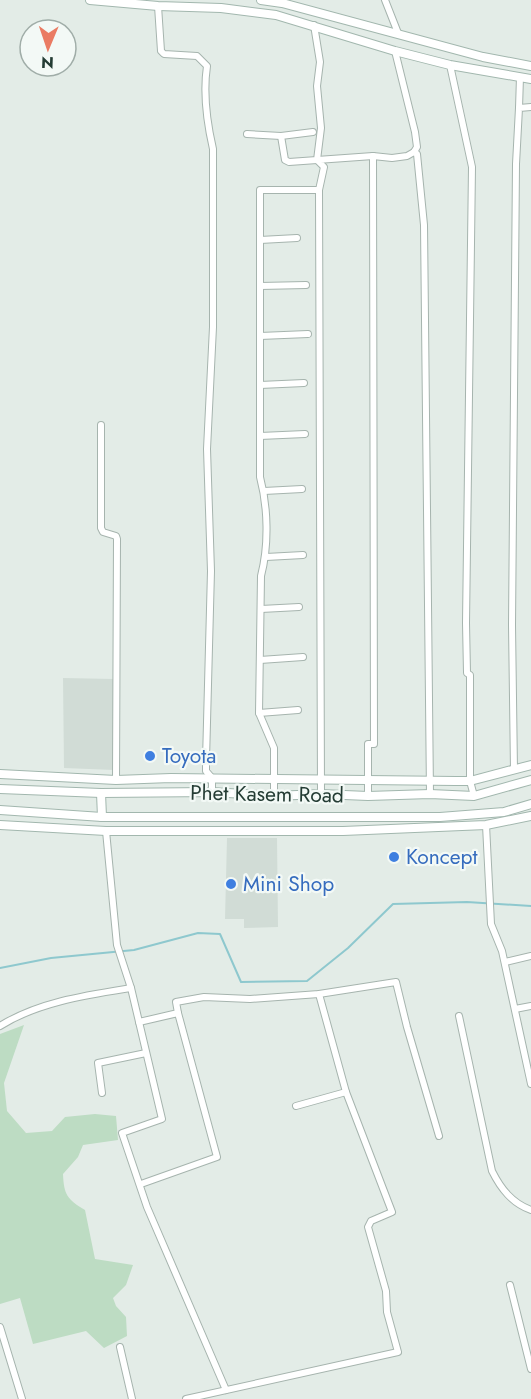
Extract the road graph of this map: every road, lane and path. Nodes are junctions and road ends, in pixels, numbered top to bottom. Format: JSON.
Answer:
{"nodes":[{"id":1,"x":90,"y":0,"type":"edge"},
{"id":2,"x":261,"y":0,"type":"edge"},
{"id":3,"x":385,"y":0,"type":"edge"},
{"id":4,"x":158,"y":6,"type":"junction"},
{"id":5,"x":314,"y":25,"type":"junction"},
{"id":6,"x":398,"y":33,"type":"junction"},
{"id":7,"x":395,"y":51,"type":"junction"},
{"id":8,"x":450,"y":65,"type":"junction"},
{"id":9,"x":531,"y":66,"type":"edge"},
{"id":10,"x":520,"y":77,"type":"junction"},
{"id":11,"x":531,"y":79,"type":"edge"},
{"id":12,"x":531,"y":107,"type":"edge"},
{"id":13,"x":519,"y":108,"type":"junction"},
{"id":14,"x":313,"y":132,"type":"dead end"},
{"id":15,"x":247,"y":134,"type":"dead end"},
{"id":16,"x":281,"y":136,"type":"junction"},
{"id":17,"x":414,"y":152,"type":"junction"},
{"id":18,"x":373,"y":156,"type":"junction"},
{"id":19,"x":317,"y":160,"type":"junction"},
{"id":20,"x":319,"y":190,"type":"junction"},
{"id":21,"x":297,"y":238,"type":"dead end"},
{"id":22,"x":260,"y":240,"type":"junction"},
{"id":23,"x":306,"y":285,"type":"dead end"},
{"id":24,"x":260,"y":286,"type":"junction"},
{"id":25,"x":308,"y":334,"type":"dead end"},
{"id":26,"x":260,"y":336,"type":"junction"},
{"id":27,"x":304,"y":383,"type":"dead end"},
{"id":28,"x":260,"y":385,"type":"junction"},
{"id":29,"x":101,"y":425,"type":"dead end"},
{"id":30,"x":305,"y":434,"type":"dead end"},
{"id":31,"x":260,"y":436,"type":"junction"},
{"id":32,"x":302,"y":489,"type":"dead end"},
{"id":33,"x":264,"y":491,"type":"junction"},
{"id":34,"x":303,"y":555,"type":"dead end"},
{"id":35,"x":266,"y":556,"type":"junction"},
{"id":36,"x":299,"y":607,"type":"dead end"},
{"id":37,"x":261,"y":609,"type":"junction"},
{"id":38,"x":303,"y":657,"type":"dead end"},
{"id":39,"x":260,"y":660,"type":"junction"},
{"id":40,"x":298,"y":710,"type":"dead end"},
{"id":41,"x":259,"y":713,"type":"junction"},
{"id":42,"x":531,"y":765,"type":"edge"},
{"id":43,"x":514,"y":770,"type":"junction"},
{"id":44,"x":0,"y":774,"type":"edge"},
{"id":45,"x":212,"y":778,"type":"junction"},
{"id":46,"x":274,"y":779,"type":"junction"},
{"id":47,"x":321,"y":779,"type":"junction"},
{"id":48,"x":116,"y":780,"type":"junction"},
{"id":49,"x":368,"y":780,"type":"junction"},
{"id":50,"x":430,"y":780,"type":"junction"},
{"id":51,"x":531,"y":780,"type":"edge"},
{"id":52,"x":470,"y":781,"type":"junction"},
{"id":53,"x":0,"y":789,"type":"edge"},
{"id":54,"x":212,"y":792,"type":"junction"},
{"id":55,"x":100,"y":793,"type":"junction"},
{"id":56,"x":321,"y":794,"type":"junction"},
{"id":57,"x":430,"y":794,"type":"junction"},
{"id":58,"x":274,"y":796,"type":"junction"},
{"id":59,"x":368,"y":796,"type":"junction"},
{"id":60,"x":474,"y":796,"type":"junction"},
{"id":61,"x":531,"y":804,"type":"edge"},
{"id":62,"x":0,"y":810,"type":"edge"},
{"id":63,"x":531,"y":816,"type":"edge"},
{"id":64,"x":102,"y":817,"type":"junction"},
{"id":65,"x":440,"y":817,"type":"junction"},
{"id":66,"x":0,"y":825,"type":"edge"},
{"id":67,"x":486,"y":825,"type":"junction"},
{"id":68,"x":441,"y":827,"type":"junction"},
{"id":69,"x":106,"y":831,"type":"junction"},
{"id":70,"x":531,"y":956,"type":"edge"},
{"id":71,"x":505,"y":962,"type":"junction"},
{"id":72,"x":131,"y":988,"type":"junction"},
{"id":73,"x":319,"y":994,"type":"junction"},
{"id":74,"x":531,"y":1006,"type":"edge"},
{"id":75,"x":515,"y":1009,"type":"junction"},
{"id":76,"x":178,"y":1013,"type":"junction"},
{"id":77,"x":459,"y":1016,"type":"dead end"},
{"id":78,"x":139,"y":1022,"type":"junction"},
{"id":79,"x":0,"y":1026,"type":"edge"},
{"id":80,"x":146,"y":1053,"type":"junction"},
{"id":81,"x":528,"y":1056,"type":"edge"},
{"id":82,"x":531,"y":1084,"type":"edge"},
{"id":83,"x":346,"y":1092,"type":"junction"},
{"id":84,"x":102,"y":1093,"type":"dead end"},
{"id":85,"x":296,"y":1106,"type":"dead end"},
{"id":86,"x":439,"y":1136,"type":"dead end"},
{"id":87,"x":141,"y":1184,"type":"junction"},
{"id":88,"x":531,"y":1210,"type":"edge"},
{"id":89,"x":510,"y":1285,"type":"dead end"},
{"id":90,"x":0,"y":1328,"type":"edge"},
{"id":91,"x":120,"y":1347,"type":"dead end"},
{"id":92,"x":531,"y":1369,"type":"edge"},
{"id":93,"x":229,"y":1390,"type":"junction"},
{"id":94,"x":22,"y":1399,"type":"edge"},
{"id":95,"x":132,"y":1399,"type":"edge"},
{"id":96,"x":186,"y":1399,"type":"edge"},
{"id":97,"x":235,"y":1399,"type":"edge"}],
"edges":[{"from":1,"to":4,"type":"main road"},
{"from":2,"to":6,"type":"main road"},
{"from":3,"to":6,"type":"street"},
{"from":4,"to":5,"type":"main road"},
{"from":4,"to":45,"type":"street"},
{"from":5,"to":7,"type":"main road"},
{"from":5,"to":19,"type":"street"},
{"from":6,"to":9,"type":"main road"},
{"from":7,"to":8,"type":"main road"},
{"from":7,"to":17,"type":"street"},
{"from":8,"to":10,"type":"main road"},
{"from":8,"to":52,"type":"street"},
{"from":10,"to":11,"type":"main road"},
{"from":10,"to":13,"type":"street"},
{"from":12,"to":13,"type":"street"},
{"from":13,"to":43,"type":"street"},
{"from":14,"to":16,"type":"street"},
{"from":15,"to":16,"type":"street"},
{"from":16,"to":19,"type":"street"},
{"from":17,"to":18,"type":"street"},
{"from":17,"to":50,"type":"street"},
{"from":18,"to":19,"type":"street"},
{"from":18,"to":49,"type":"street"},
{"from":19,"to":20,"type":"street"},
{"from":20,"to":22,"type":"street"},
{"from":20,"to":47,"type":"street"},
{"from":21,"to":22,"type":"street"},
{"from":22,"to":24,"type":"street"},
{"from":23,"to":24,"type":"street"},
{"from":24,"to":26,"type":"street"},
{"from":25,"to":26,"type":"street"},
{"from":26,"to":28,"type":"street"},
{"from":27,"to":28,"type":"street"},
{"from":28,"to":31,"type":"street"},
{"from":29,"to":48,"type":"street"},
{"from":30,"to":31,"type":"street"},
{"from":31,"to":33,"type":"street"},
{"from":32,"to":33,"type":"street"},
{"from":33,"to":35,"type":"street"},
{"from":34,"to":35,"type":"street"},
{"from":35,"to":37,"type":"street"},
{"from":36,"to":37,"type":"street"},
{"from":37,"to":39,"type":"street"},
{"from":38,"to":39,"type":"street"},
{"from":39,"to":41,"type":"street"},
{"from":40,"to":41,"type":"street"},
{"from":41,"to":46,"type":"street"},
{"from":42,"to":43,"type":"main road"},
{"from":43,"to":52,"type":"main road"},
{"from":44,"to":48,"type":"main road"},
{"from":45,"to":46,"type":"main road"},
{"from":45,"to":48,"type":"main road"},
{"from":45,"to":54,"type":"street"},
{"from":46,"to":47,"type":"main road"},
{"from":46,"to":58,"type":"street"},
{"from":47,"to":49,"type":"main road"},
{"from":47,"to":56,"type":"street"},
{"from":49,"to":50,"type":"main road"},
{"from":49,"to":59,"type":"street"},
{"from":50,"to":52,"type":"main road"},
{"from":50,"to":57,"type":"street"},
{"from":51,"to":60,"type":"main road","name":"Phet Kasem Road"},
{"from":52,"to":60,"type":"street"},
{"from":53,"to":55,"type":"main road","name":"Phet Kasem Road"},
{"from":54,"to":55,"type":"main road","name":"Phet Kasem Road"},
{"from":54,"to":58,"type":"main road","name":"Phet Kasem Road"},
{"from":55,"to":64,"type":"main road"},
{"from":56,"to":58,"type":"main road","name":"Phet Kasem Road"},
{"from":56,"to":59,"type":"main road","name":"Phet Kasem Road"},
{"from":57,"to":59,"type":"main road","name":"Phet Kasem Road"},
{"from":57,"to":60,"type":"main road","name":"Phet Kasem Road"},
{"from":61,"to":65,"type":"main road","name":"Phet Kasem Road"},
{"from":62,"to":64,"type":"main road","name":"Phet Kasem Road"},
{"from":63,"to":67,"type":"main road"},
{"from":64,"to":65,"type":"main road","name":"Phet Kasem Road"},
{"from":65,"to":68,"type":"street"},
{"from":66,"to":69,"type":"main road"},
{"from":67,"to":68,"type":"main road"},
{"from":67,"to":71,"type":"street"},
{"from":68,"to":69,"type":"main road"},
{"from":69,"to":72,"type":"street"},
{"from":70,"to":71,"type":"street"},
{"from":71,"to":75,"type":"street"},
{"from":72,"to":78,"type":"street"},
{"from":72,"to":79,"type":"street"},
{"from":73,"to":76,"type":"street"},
{"from":73,"to":83,"type":"street"},
{"from":73,"to":86,"type":"street"},
{"from":74,"to":75,"type":"street"},
{"from":75,"to":81,"type":"street"},
{"from":76,"to":78,"type":"street"},
{"from":76,"to":87,"type":"street"},
{"from":77,"to":88,"type":"street"},
{"from":78,"to":80,"type":"street"},
{"from":80,"to":84,"type":"street"},
{"from":80,"to":87,"type":"street"},
{"from":81,"to":82,"type":"street"},
{"from":83,"to":85,"type":"street"},
{"from":83,"to":93,"type":"street"},
{"from":87,"to":93,"type":"street"},
{"from":89,"to":92,"type":"street"},
{"from":90,"to":94,"type":"street"},
{"from":91,"to":95,"type":"street"},
{"from":93,"to":96,"type":"street"},
{"from":93,"to":97,"type":"street"}]}
